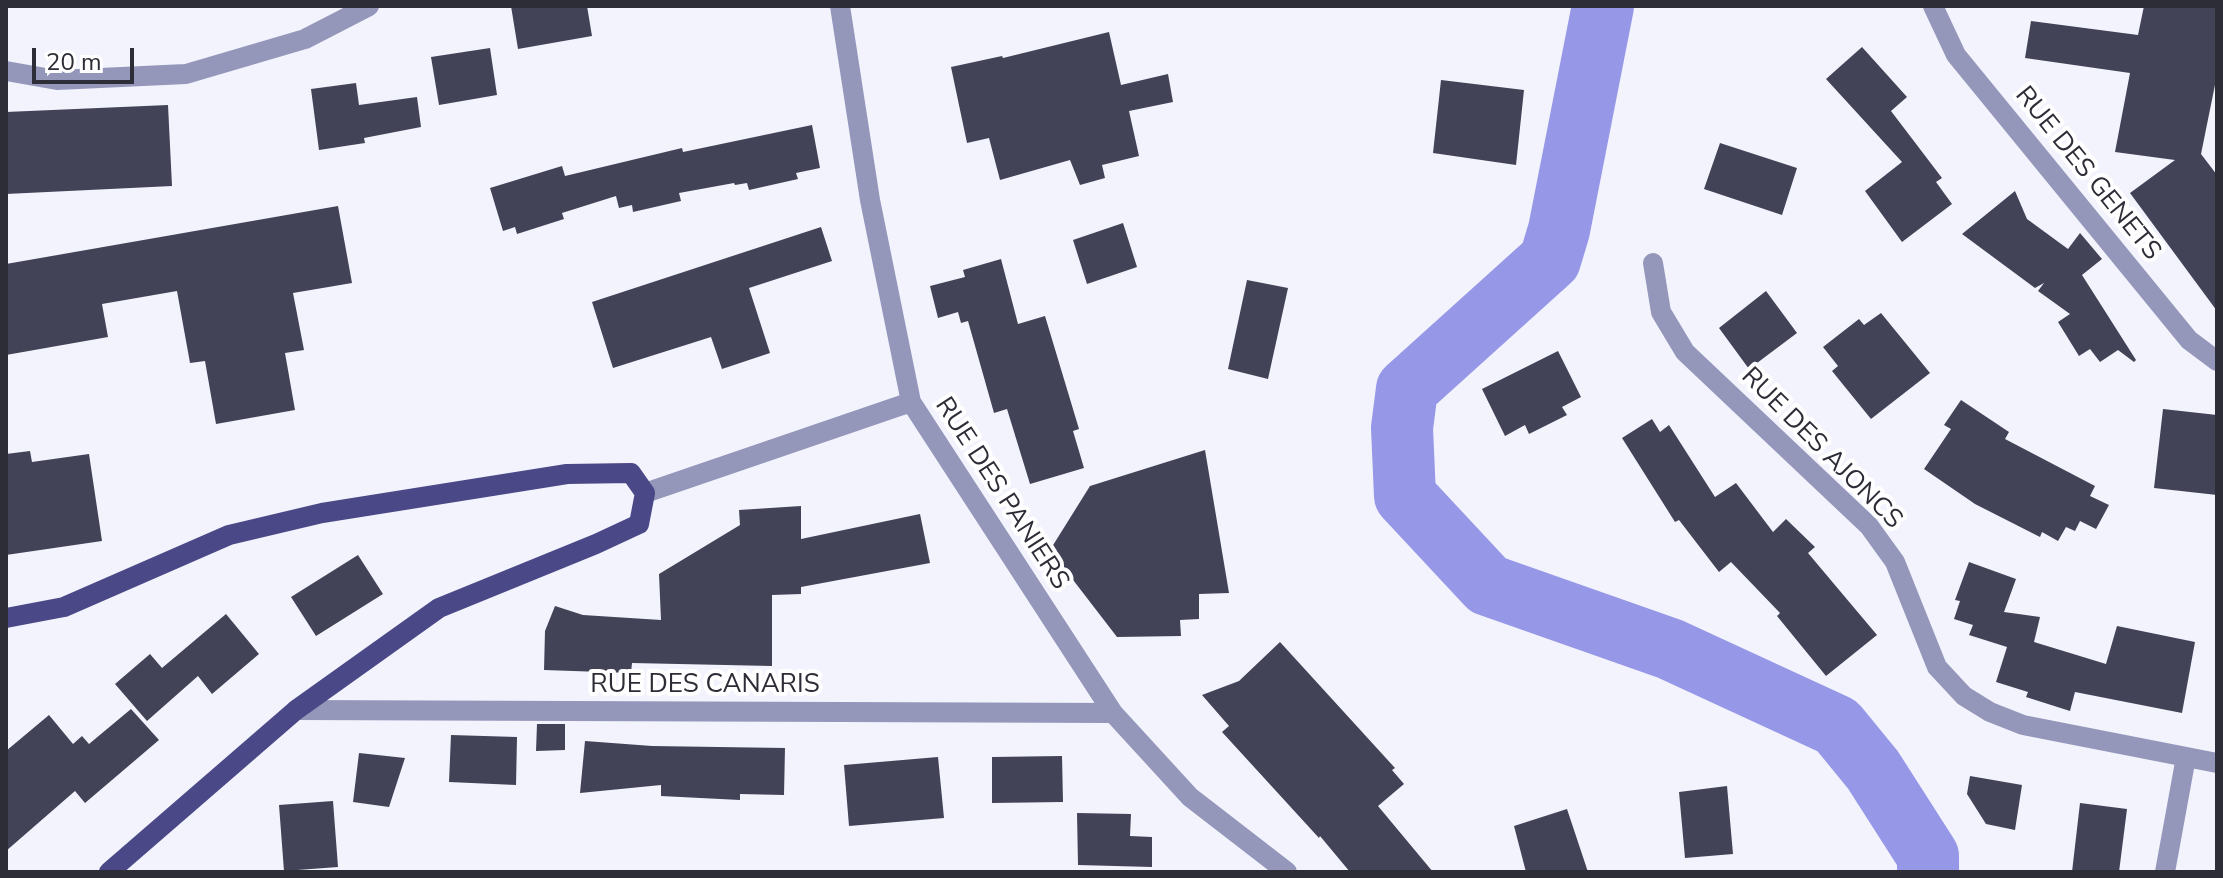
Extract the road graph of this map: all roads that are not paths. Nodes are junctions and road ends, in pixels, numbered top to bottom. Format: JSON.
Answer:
{"nodes":[{"id":1,"x":369,"y":6,"type":"edge"},
{"id":2,"x":840,"y":6,"type":"edge"},
{"id":3,"x":1933,"y":6,"type":"edge"},
{"id":4,"x":6,"y":71,"type":"edge"},
{"id":5,"x":1653,"y":263,"type":"dead end"},
{"id":6,"x":2217,"y":361,"type":"edge"},
{"id":7,"x":911,"y":402,"type":"junction"},
{"id":8,"x":645,"y":493,"type":"junction"},
{"id":9,"x":6,"y":618,"type":"edge"},
{"id":10,"x":296,"y":710,"type":"junction"},
{"id":11,"x":1113,"y":713,"type":"junction"},
{"id":12,"x":2186,"y":757,"type":"junction"},
{"id":13,"x":2217,"y":763,"type":"edge"},
{"id":14,"x":109,"y":872,"type":"edge"},
{"id":15,"x":1287,"y":872,"type":"edge"},
{"id":16,"x":2165,"y":872,"type":"edge"}],
"edges":[{"from":1,"to":4,"type":"street"},
{"from":2,"to":7,"type":"street","name":"RUE DES PANIERS"},
{"from":3,"to":6,"type":"street","name":"RUE DES GENETS"},
{"from":5,"to":12,"type":"street","name":"RUE DES AJONCS"},
{"from":7,"to":8,"type":"street"},
{"from":7,"to":11,"type":"street","name":"RUE DES PANIERS"},
{"from":8,"to":9,"type":"main road"},
{"from":8,"to":10,"type":"main road"},
{"from":10,"to":11,"type":"street","name":"RUE DES CANARIS"},
{"from":10,"to":14,"type":"main road"},
{"from":11,"to":15,"type":"street","name":"RUE DES PANIERS"},
{"from":12,"to":13,"type":"street","name":"RUE DES AJONCS"},
{"from":12,"to":16,"type":"street"}]}
